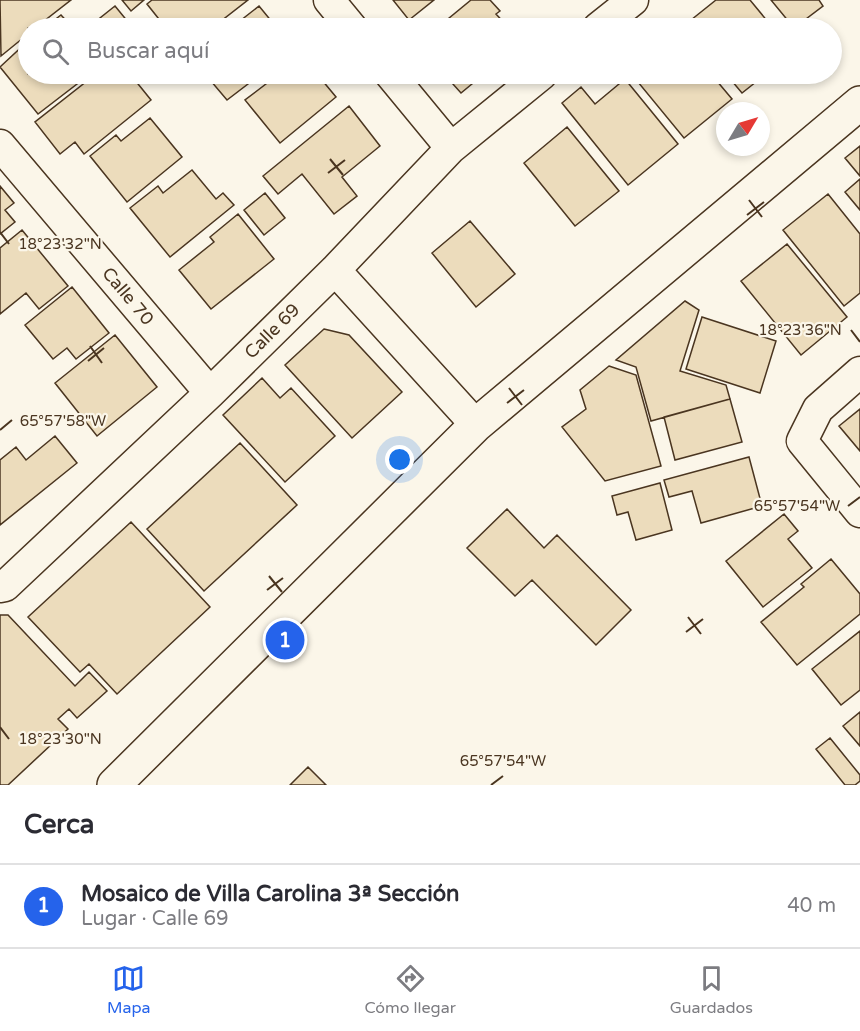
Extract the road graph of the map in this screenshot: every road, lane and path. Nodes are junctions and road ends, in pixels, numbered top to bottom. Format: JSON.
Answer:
{"nodes":[{"id":1,"x":329,"y":0,"type":"edge"},
{"id":2,"x":633,"y":0,"type":"edge"},
{"id":3,"x":344,"y":18,"type":"edge"},
{"id":4,"x":610,"y":18,"type":"edge"},
{"id":5,"x":398,"y":84,"type":"edge"},
{"id":6,"x":530,"y":84,"type":"edge"},
{"id":7,"x":860,"y":103,"type":"edge"},
{"id":8,"x":0,"y":145,"type":"edge"},
{"id":9,"x":451,"y":148,"type":"junction"},
{"id":10,"x":335,"y":270,"type":"junction"},
{"id":11,"x":860,"y":372,"type":"edge"},
{"id":12,"x":210,"y":393,"type":"junction"},
{"id":13,"x":476,"y":425,"type":"junction"},
{"id":14,"x":860,"y":512,"type":"edge"},
{"id":15,"x":0,"y":587,"type":"edge"},
{"id":16,"x":114,"y":785,"type":"edge"}],
"edges":[{"from":1,"to":3,"type":"street"},
{"from":2,"to":4,"type":"street"},
{"from":5,"to":9,"type":"street"},
{"from":6,"to":9,"type":"street","name":"Calle 69"},
{"from":7,"to":13,"type":"street"},
{"from":8,"to":12,"type":"street","name":"Calle 70"},
{"from":9,"to":10,"type":"street","name":"Calle 69"},
{"from":10,"to":12,"type":"street","name":"Calle 69"},
{"from":10,"to":13,"type":"street"},
{"from":11,"to":14,"type":"street"},
{"from":12,"to":15,"type":"street","name":"Calle 69"},
{"from":13,"to":16,"type":"street"}]}
